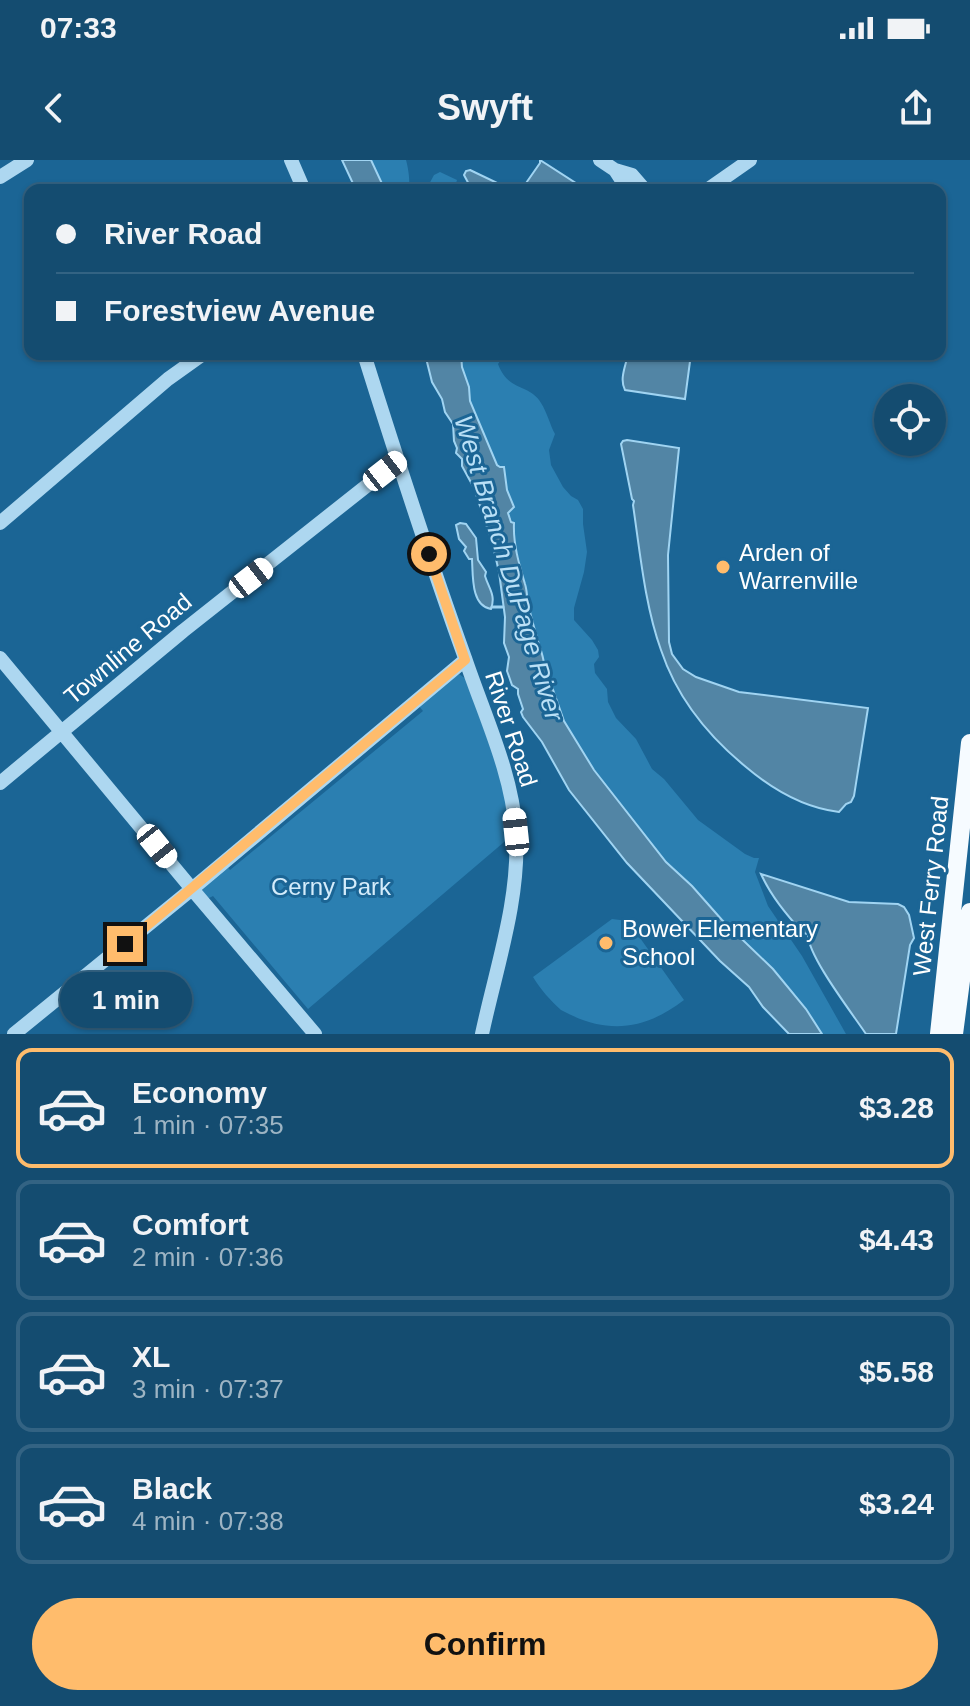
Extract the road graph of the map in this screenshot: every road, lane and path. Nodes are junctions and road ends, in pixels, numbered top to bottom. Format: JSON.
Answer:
{"nodes":[{"id":1,"x":27,"y":160,"type":"edge"},
{"id":2,"x":291,"y":160,"type":"edge"},
{"id":3,"x":600,"y":160,"type":"edge"},
{"id":4,"x":750,"y":160,"type":"edge"},
{"id":5,"x":619,"y":165,"type":"edge"},
{"id":6,"x":0,"y":177,"type":"edge"},
{"id":7,"x":301,"y":184,"type":"edge"},
{"id":8,"x":626,"y":184,"type":"edge"},
{"id":9,"x":640,"y":184,"type":"edge"},
{"id":10,"x":716,"y":184,"type":"edge"},
{"id":11,"x":195,"y":360,"type":"edge"},
{"id":12,"x":366,"y":360,"type":"edge"},
{"id":13,"x":398,"y":461,"type":"junction"},
{"id":14,"x":0,"y":523,"type":"edge"},
{"id":15,"x":0,"y":658,"type":"edge"},
{"id":16,"x":465,"y":660,"type":"junction"},
{"id":17,"x":62,"y":732,"type":"junction"},
{"id":18,"x":970,"y":743,"type":"edge"},
{"id":19,"x":0,"y":783,"type":"edge"},
{"id":20,"x":192,"y":889,"type":"junction"},
{"id":21,"x":970,"y":912,"type":"edge"},
{"id":22,"x":14,"y":1034,"type":"edge"},
{"id":23,"x":315,"y":1034,"type":"edge"},
{"id":24,"x":482,"y":1034,"type":"edge"},
{"id":25,"x":939,"y":1034,"type":"edge"},
{"id":26,"x":954,"y":1034,"type":"edge"}],
"edges":[{"from":1,"to":6,"type":"street"},
{"from":2,"to":7,"type":"street"},
{"from":3,"to":5,"type":"street"},
{"from":4,"to":10,"type":"street"},
{"from":5,"to":8,"type":"street"},
{"from":5,"to":9,"type":"street"},
{"from":11,"to":14,"type":"street"},
{"from":12,"to":13,"type":"street","name":"River Road"},
{"from":13,"to":16,"type":"street","name":"River Road"},
{"from":13,"to":17,"type":"street","name":"Townline Road"},
{"from":15,"to":17,"type":"street"},
{"from":16,"to":20,"type":"street"},
{"from":16,"to":24,"type":"street","name":"River Road"},
{"from":17,"to":19,"type":"street","name":"Townline Road"},
{"from":17,"to":20,"type":"street"},
{"from":18,"to":25,"type":"main road","name":"West Ferry Road"},
{"from":20,"to":22,"type":"street"},
{"from":20,"to":23,"type":"street"},
{"from":21,"to":26,"type":"main road","name":"West Ferry Road"}]}
